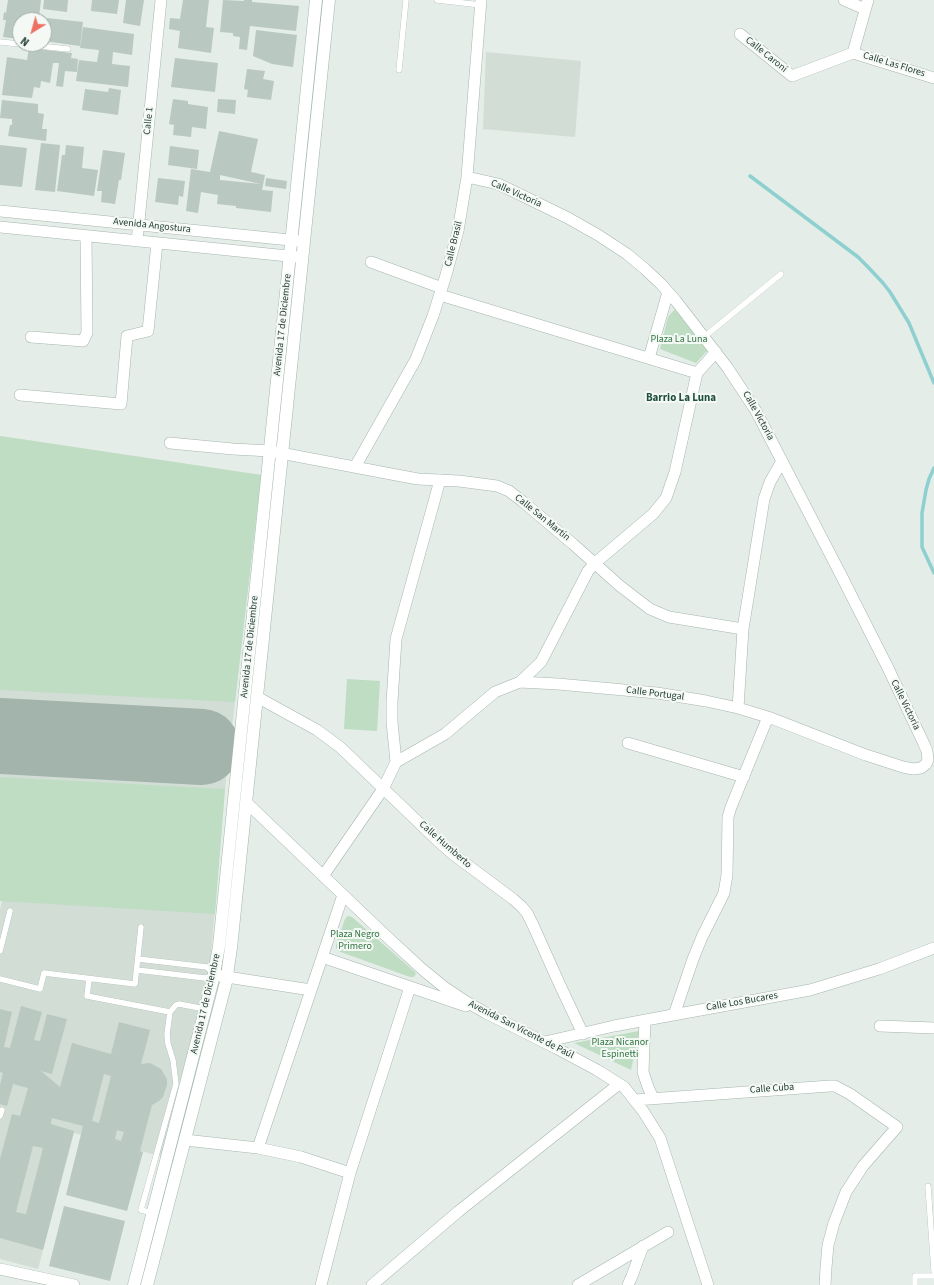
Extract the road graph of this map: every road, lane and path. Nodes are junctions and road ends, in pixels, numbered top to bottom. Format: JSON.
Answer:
{"nodes":[{"id":1,"x":161,"y":0,"type":"edge"},
{"id":2,"x":316,"y":0,"type":"edge"},
{"id":3,"x":406,"y":0,"type":"edge"},
{"id":4,"x":437,"y":0,"type":"edge"},
{"id":5,"x":844,"y":0,"type":"edge"},
{"id":6,"x":329,"y":1,"type":"edge"},
{"id":7,"x":481,"y":3,"type":"edge"},
{"id":8,"x":866,"y":5,"type":"edge"},
{"id":9,"x":740,"y":34,"type":"dead end"},
{"id":10,"x":0,"y":42,"type":"edge"},
{"id":11,"x":68,"y":50,"type":"dead end"},
{"id":12,"x":853,"y":53,"type":"junction"},
{"id":13,"x":399,"y":70,"type":"dead end"},
{"id":14,"x":934,"y":78,"type":"edge"},
{"id":15,"x":467,"y":177,"type":"junction"},
{"id":16,"x":0,"y":211,"type":"edge"},
{"id":17,"x":138,"y":224,"type":"junction"},
{"id":18,"x":0,"y":228,"type":"edge"},
{"id":19,"x":86,"y":236,"type":"junction"},
{"id":20,"x":292,"y":240,"type":"junction"},
{"id":21,"x":137,"y":241,"type":"junction"},
{"id":22,"x":304,"y":241,"type":"junction"},
{"id":23,"x":157,"y":243,"type":"junction"},
{"id":24,"x":290,"y":256,"type":"junction"},
{"id":25,"x":303,"y":258,"type":"junction"},
{"id":26,"x":371,"y":262,"type":"dead end"},
{"id":27,"x":781,"y":274,"type":"dead end"},
{"id":28,"x":441,"y":291,"type":"junction"},
{"id":29,"x":668,"y":292,"type":"junction"},
{"id":30,"x":31,"y":337,"type":"dead end"},
{"id":31,"x":704,"y":337,"type":"junction"},
{"id":32,"x":716,"y":352,"type":"junction"},
{"id":33,"x":649,"y":358,"type":"junction"},
{"id":34,"x":697,"y":373,"type":"junction"},
{"id":35,"x":20,"y":395,"type":"dead end"},
{"id":36,"x":170,"y":442,"type":"dead end"},
{"id":37,"x":270,"y":450,"type":"junction"},
{"id":38,"x":283,"y":453,"type":"junction"},
{"id":39,"x":782,"y":461,"type":"junction"},
{"id":40,"x":355,"y":467,"type":"junction"},
{"id":41,"x":440,"y":480,"type":"junction"},
{"id":42,"x":594,"y":563,"type":"junction"},
{"id":43,"x":743,"y":629,"type":"junction"},
{"id":44,"x":520,"y":682,"type":"junction"},
{"id":45,"x":257,"y":697,"type":"junction"},
{"id":46,"x":738,"y":708,"type":"junction"},
{"id":47,"x":768,"y":717,"type":"junction"},
{"id":48,"x":628,"y":743,"type":"dead end"},
{"id":49,"x":396,"y":762,"type":"junction"},
{"id":50,"x":926,"y":764,"type":"joint"},
{"id":51,"x":744,"y":777,"type":"junction"},
{"id":52,"x":383,"y":788,"type":"junction"},
{"id":53,"x":246,"y":802,"type":"junction"},
{"id":54,"x":323,"y":876,"type":"junction"},
{"id":55,"x":343,"y":895,"type":"junction"},
{"id":56,"x":10,"y":911,"type":"dead end"},
{"id":57,"x":141,"y":927,"type":"dead end"},
{"id":58,"x":934,"y":948,"type":"edge"},
{"id":59,"x":0,"y":951,"type":"edge"},
{"id":60,"x":322,"y":957,"type":"junction"},
{"id":61,"x":138,"y":959,"type":"junction"},
{"id":62,"x":137,"y":970,"type":"junction"},
{"id":63,"x":214,"y":975,"type":"junction"},
{"id":64,"x":226,"y":977,"type":"junction"},
{"id":65,"x":0,"y":979,"type":"edge"},
{"id":66,"x":89,"y":979,"type":"junction"},
{"id":67,"x":410,"y":987,"type":"junction"},
{"id":68,"x":311,"y":990,"type":"junction"},
{"id":69,"x":206,"y":1009,"type":"junction"},
{"id":70,"x":170,"y":1012,"type":"junction"},
{"id":71,"x":486,"y":1013,"type":"junction"},
{"id":72,"x":674,"y":1015,"type":"junction"},
{"id":73,"x":645,"y":1020,"type":"junction"},
{"id":74,"x":880,"y":1026,"type":"dead end"},
{"id":75,"x":934,"y":1028,"type":"edge"},
{"id":76,"x":583,"y":1034,"type":"junction"},
{"id":77,"x":545,"y":1042,"type":"junction"},
{"id":78,"x":620,"y":1084,"type":"junction"},
{"id":79,"x":653,"y":1098,"type":"junction"},
{"id":80,"x":635,"y":1100,"type":"junction"},
{"id":81,"x":185,"y":1140,"type":"junction"},
{"id":82,"x":258,"y":1148,"type":"junction"},
{"id":83,"x":350,"y":1173,"type":"junction"},
{"id":84,"x":928,"y":1186,"type":"dead end"},
{"id":85,"x":153,"y":1213,"type":"junction"},
{"id":86,"x":668,"y":1232,"type":"dead end"},
{"id":87,"x":643,"y":1246,"type":"junction"},
{"id":88,"x":0,"y":1268,"type":"edge"},
{"id":89,"x":934,"y":1271,"type":"edge"},
{"id":90,"x":934,"y":1276,"type":"edge"},
{"id":91,"x":74,"y":1285,"type":"edge"},
{"id":92,"x":134,"y":1285,"type":"edge"},
{"id":93,"x":147,"y":1285,"type":"edge"},
{"id":94,"x":321,"y":1285,"type":"edge"},
{"id":95,"x":372,"y":1285,"type":"edge"},
{"id":96,"x":578,"y":1285,"type":"edge"},
{"id":97,"x":628,"y":1285,"type":"edge"},
{"id":98,"x":708,"y":1285,"type":"edge"},
{"id":99,"x":825,"y":1285,"type":"edge"},
{"id":100,"x":916,"y":1285,"type":"edge"}],
"edges":[{"from":1,"to":17,"type":"street","name":"Calle 1"},
{"from":2,"to":20,"type":"street","name":"Avenida 17 de Diciembre"},
{"from":3,"to":13,"type":"lane"},
{"from":4,"to":7,"type":"lane"},
{"from":5,"to":8,"type":"street"},
{"from":6,"to":22,"type":"street","name":"Avenida 17 de Diciembre"},
{"from":7,"to":15,"type":"street","name":"Calle Brasil"},
{"from":8,"to":12,"type":"street"},
{"from":9,"to":12,"type":"street","name":"Calle Caroní"},
{"from":10,"to":11,"type":"lane"},
{"from":12,"to":14,"type":"street","name":"Calle Las Flores"},
{"from":15,"to":28,"type":"street","name":"Calle Brasil"},
{"from":15,"to":29,"type":"street","name":"Calle Victoria"},
{"from":16,"to":17,"type":"street","name":"Avenida Angostura"},
{"from":17,"to":20,"type":"street","name":"Avenida Angostura"},
{"from":17,"to":21,"type":"street","name":"Calle 1"},
{"from":18,"to":19,"type":"street","name":"Avenida Angostura"},
{"from":19,"to":21,"type":"street","name":"Avenida Angostura"},
{"from":19,"to":30,"type":"street"},
{"from":20,"to":22,"type":"street","name":"Avenida Angostura"},
{"from":20,"to":24,"type":"street","name":"Avenida 17 de Diciembre"},
{"from":21,"to":23,"type":"street","name":"Avenida Angostura"},
{"from":22,"to":25,"type":"street","name":"Avenida 17 de Diciembre"},
{"from":23,"to":24,"type":"street","name":"Avenida Angostura"},
{"from":23,"to":35,"type":"street"},
{"from":24,"to":25,"type":"street","name":"Avenida Angostura"},
{"from":24,"to":37,"type":"street","name":"Avenida 17 de Diciembre"},
{"from":25,"to":38,"type":"street","name":"Avenida 17 de Diciembre"},
{"from":26,"to":28,"type":"street"},
{"from":27,"to":31,"type":"lane"},
{"from":28,"to":33,"type":"street"},
{"from":28,"to":40,"type":"street","name":"Calle Brasil"},
{"from":29,"to":31,"type":"street","name":"Calle Victoria"},
{"from":29,"to":33,"type":"street"},
{"from":31,"to":32,"type":"street","name":"Calle Victoria"},
{"from":32,"to":34,"type":"street"},
{"from":32,"to":39,"type":"street","name":"Calle Victoria"},
{"from":33,"to":34,"type":"street"},
{"from":34,"to":42,"type":"street"},
{"from":36,"to":37,"type":"street","name":"Calle San Martín"},
{"from":37,"to":38,"type":"street","name":"Calle San Martín"},
{"from":37,"to":63,"type":"street","name":"Avenida 17 de Diciembre"},
{"from":38,"to":40,"type":"street","name":"Calle San Martín"},
{"from":38,"to":45,"type":"street","name":"Avenida 17 de Diciembre"},
{"from":39,"to":43,"type":"street"},
{"from":39,"to":50,"type":"street","name":"Calle Victoria"},
{"from":40,"to":41,"type":"street","name":"Calle San Martín"},
{"from":41,"to":42,"type":"street","name":"Calle San Martín"},
{"from":41,"to":49,"type":"street"},
{"from":42,"to":43,"type":"street","name":"Calle San Martín"},
{"from":42,"to":44,"type":"street"},
{"from":43,"to":46,"type":"street"},
{"from":44,"to":46,"type":"street","name":"Calle Portugal"},
{"from":44,"to":49,"type":"street","name":"Calle Portugal"},
{"from":45,"to":52,"type":"street","name":"Calle Humberto"},
{"from":45,"to":53,"type":"street","name":"Avenida 17 de Diciembre"},
{"from":46,"to":47,"type":"street","name":"Calle Portugal"},
{"from":47,"to":50,"type":"street","name":"Calle Portugal"},
{"from":47,"to":51,"type":"street"},
{"from":48,"to":51,"type":"street"},
{"from":49,"to":52,"type":"street"},
{"from":51,"to":72,"type":"street"},
{"from":52,"to":54,"type":"street"},
{"from":52,"to":76,"type":"street","name":"Calle Humberto"},
{"from":53,"to":54,"type":"street","name":"Avenida San Vicente de Paúl"},
{"from":53,"to":64,"type":"street","name":"Avenida 17 de Diciembre"},
{"from":54,"to":55,"type":"street","name":"Avenida San Vicente de Paúl"},
{"from":55,"to":60,"type":"street"},
{"from":55,"to":71,"type":"street","name":"Avenida San Vicente de Paúl"},
{"from":56,"to":59,"type":"lane"},
{"from":57,"to":61,"type":"lane"},
{"from":58,"to":72,"type":"street","name":"Calle Los Bucares"},
{"from":60,"to":67,"type":"street"},
{"from":60,"to":68,"type":"street"},
{"from":61,"to":62,"type":"lane"},
{"from":61,"to":63,"type":"lane"},
{"from":62,"to":63,"type":"lane"},
{"from":62,"to":66,"type":"lane"},
{"from":63,"to":64,"type":"street"},
{"from":63,"to":69,"type":"street","name":"Avenida 17 de Diciembre"},
{"from":64,"to":68,"type":"street"},
{"from":64,"to":81,"type":"street","name":"Avenida 17 de Diciembre"},
{"from":65,"to":66,"type":"lane"},
{"from":66,"to":70,"type":"lane"},
{"from":67,"to":71,"type":"street"},
{"from":67,"to":83,"type":"street"},
{"from":68,"to":82,"type":"street"},
{"from":69,"to":70,"type":"lane"},
{"from":69,"to":85,"type":"street","name":"Avenida 17 de Diciembre"},
{"from":70,"to":85,"type":"lane"},
{"from":71,"to":77,"type":"street","name":"Avenida San Vicente de Paúl"},
{"from":72,"to":73,"type":"street","name":"Calle Los Bucares"},
{"from":73,"to":76,"type":"street","name":"Calle Los Bucares"},
{"from":73,"to":79,"type":"street"},
{"from":74,"to":75,"type":"street"},
{"from":76,"to":77,"type":"street","name":"Calle Los Bucares"},
{"from":77,"to":78,"type":"street","name":"Avenida San Vicente de Paúl"},
{"from":78,"to":80,"type":"street","name":"Avenida San Vicente de Paúl"},
{"from":78,"to":95,"type":"street"},
{"from":79,"to":80,"type":"street","name":"Calle Cuba"},
{"from":79,"to":99,"type":"street","name":"Calle Cuba"},
{"from":80,"to":98,"type":"street","name":"Avenida San Vicente de Paúl"},
{"from":81,"to":82,"type":"street"},
{"from":81,"to":93,"type":"street","name":"Avenida 17 de Diciembre"},
{"from":82,"to":83,"type":"street"},
{"from":83,"to":94,"type":"street"},
{"from":84,"to":89,"type":"lane"},
{"from":85,"to":92,"type":"street","name":"Avenida 17 de Diciembre"},
{"from":86,"to":87,"type":"street"},
{"from":87,"to":96,"type":"street"},
{"from":87,"to":97,"type":"street"},
{"from":88,"to":91,"type":"street"},
{"from":90,"to":100,"type":"lane"}]}
